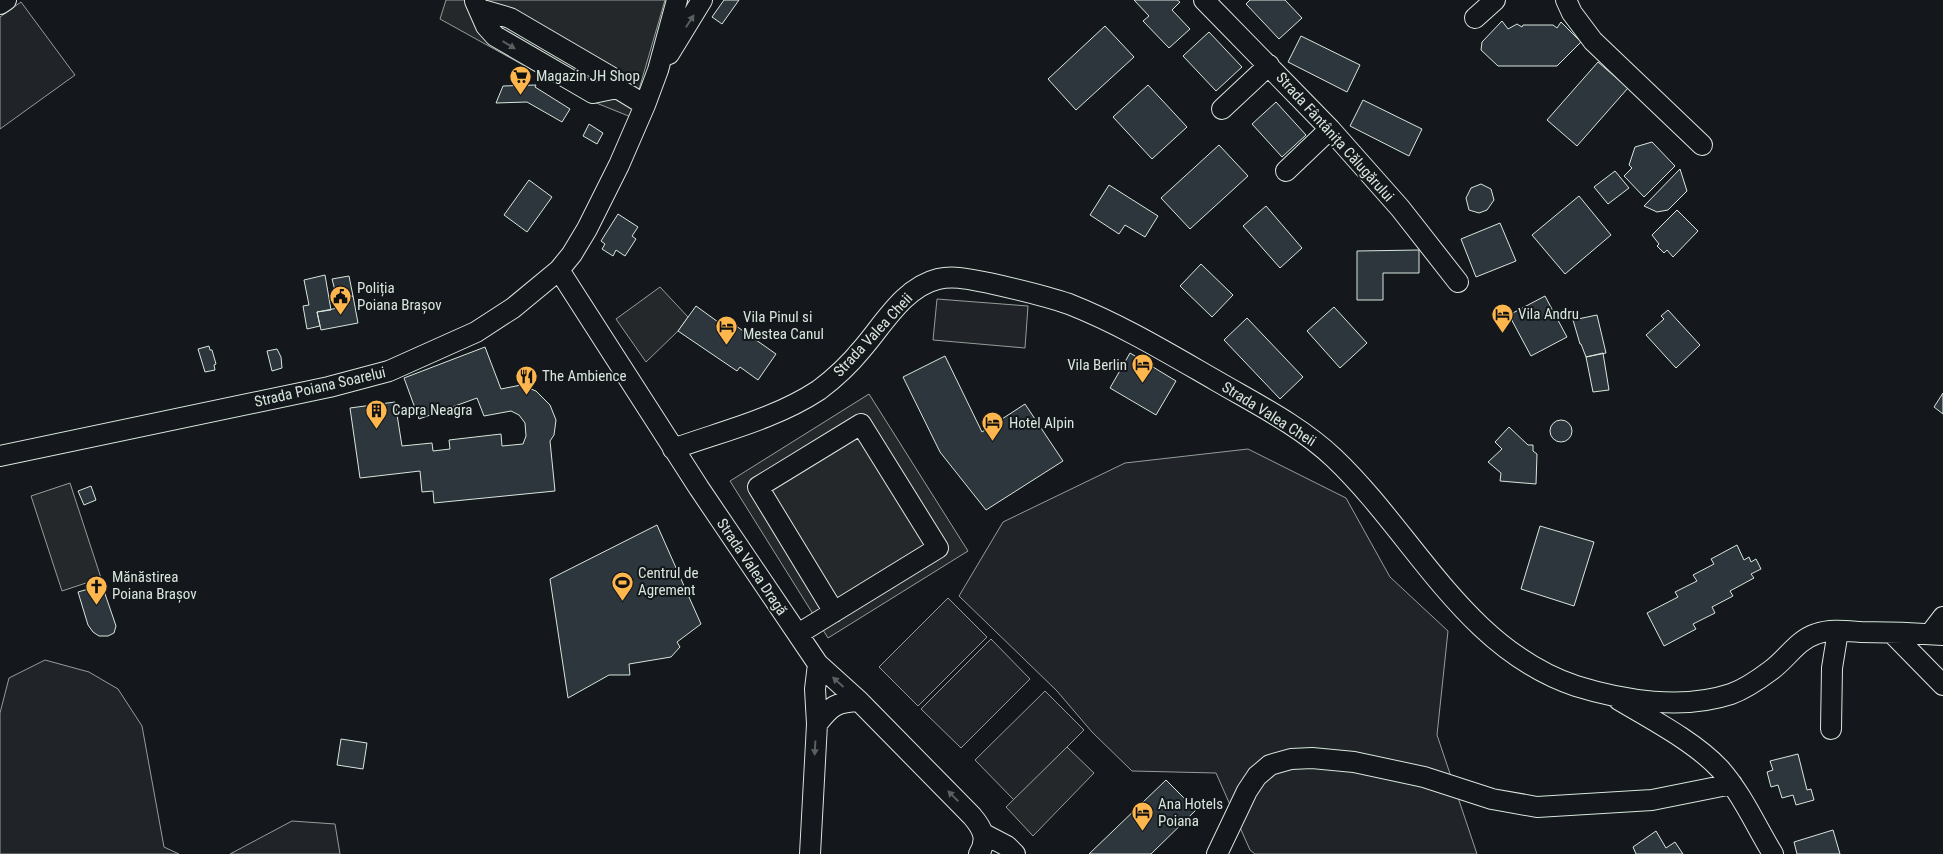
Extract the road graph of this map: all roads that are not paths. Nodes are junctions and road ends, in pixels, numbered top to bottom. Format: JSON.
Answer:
{"nodes":[{"id":1,"x":6,"y":0,"type":"edge"},
{"id":2,"x":677,"y":0,"type":"edge"},
{"id":3,"x":702,"y":0,"type":"edge"},
{"id":4,"x":1204,"y":0,"type":"edge"},
{"id":5,"x":1495,"y":0,"type":"edge"},
{"id":6,"x":1566,"y":0,"type":"edge"},
{"id":7,"x":478,"y":2,"type":"edge"},
{"id":8,"x":0,"y":4,"type":"edge"},
{"id":9,"x":1475,"y":18,"type":"dead end"},
{"id":10,"x":1269,"y":65,"type":"junction"},
{"id":11,"x":658,"y":70,"type":"junction"},
{"id":12,"x":618,"y":89,"type":"junction"},
{"id":13,"x":645,"y":105,"type":"junction"},
{"id":14,"x":1222,"y":109,"type":"dead end"},
{"id":15,"x":1330,"y":129,"type":"junction"},
{"id":16,"x":1702,"y":145,"type":"dead end"},
{"id":17,"x":1286,"y":171,"type":"dead end"},
{"id":18,"x":559,"y":270,"type":"junction"},
{"id":19,"x":1458,"y":282,"type":"dead end"},
{"id":20,"x":674,"y":449,"type":"junction"},
{"id":21,"x":0,"y":456,"type":"edge"},
{"id":22,"x":834,"y":612,"type":"junction"},
{"id":23,"x":1943,"y":617,"type":"edge"},
{"id":24,"x":1838,"y":631,"type":"junction"},
{"id":25,"x":1892,"y":632,"type":"junction"},
{"id":26,"x":798,"y":634,"type":"junction"},
{"id":27,"x":1936,"y":635,"type":"edge"},
{"id":28,"x":818,"y":664,"type":"junction"},
{"id":29,"x":1943,"y":685,"type":"edge"},
{"id":30,"x":1608,"y":694,"type":"junction"},
{"id":31,"x":859,"y":701,"type":"junction"},
{"id":32,"x":817,"y":724,"type":"junction"},
{"id":33,"x":1831,"y":730,"type":"dead end"},
{"id":34,"x":1732,"y":784,"type":"junction"},
{"id":35,"x":984,"y":834,"type":"junction"},
{"id":36,"x":810,"y":854,"type":"edge"},
{"id":37,"x":979,"y":854,"type":"edge"},
{"id":38,"x":1015,"y":854,"type":"edge"},
{"id":39,"x":1218,"y":854,"type":"edge"},
{"id":40,"x":1773,"y":854,"type":"edge"}],
"edges":[{"from":1,"to":8,"type":"street"},
{"from":2,"to":11,"type":"street","name":"Strada Poiana Soarelui"},
{"from":11,"to":3,"type":"street","one_way":true},
{"from":4,"to":10,"type":"street","name":"Strada Fântânița Călugărului"},
{"from":5,"to":9,"type":"street"},
{"from":6,"to":16,"type":"street"},
{"from":7,"to":12,"type":"street"},
{"from":7,"to":12,"type":"street","one_way":true},
{"from":10,"to":14,"type":"street"},
{"from":10,"to":15,"type":"street","name":"Strada Fântânița Călugărului"},
{"from":11,"to":13,"type":"street","name":"Strada Poiana Soarelui"},
{"from":12,"to":13,"type":"street"},
{"from":13,"to":18,"type":"street","name":"Strada Poiana Soarelui"},
{"from":15,"to":17,"type":"street"},
{"from":15,"to":19,"type":"street","name":"Strada Fântânița Călugărului"},
{"from":18,"to":20,"type":"street","name":"Strada Valea Dragă"},
{"from":18,"to":21,"type":"street","name":"Strada Poiana Soarelui"},
{"from":20,"to":26,"type":"street","name":"Strada Valea Dragă"},
{"from":20,"to":30,"type":"street","name":"Strada Valea Cheii"},
{"from":22,"to":22,"type":"street"},
{"from":22,"to":26,"type":"street"},
{"from":23,"to":27,"type":"street"},
{"from":24,"to":25,"type":"street","name":"Strada Valea Cheii"},
{"from":24,"to":30,"type":"street","name":"Strada Valea Cheii"},
{"from":24,"to":33,"type":"street"},
{"from":25,"to":27,"type":"street","name":"Strada Valea Cheii"},
{"from":25,"to":29,"type":"street"},
{"from":26,"to":28,"type":"street","name":"Strada Valea Dragă"},
{"from":31,"to":28,"type":"street","name":"Strada Valea Dragă","one_way":true},
{"from":28,"to":32,"type":"street"},
{"from":30,"to":34,"type":"street"},
{"from":31,"to":32,"type":"street"},
{"from":35,"to":31,"type":"street","name":"Strada Valea Dragă","one_way":true},
{"from":32,"to":36,"type":"street","one_way":true},
{"from":34,"to":39,"type":"street"},
{"from":34,"to":40,"type":"street"},
{"from":35,"to":37,"type":"street"},
{"from":35,"to":38,"type":"street","name":"Strada Valea Dragă"}]}
